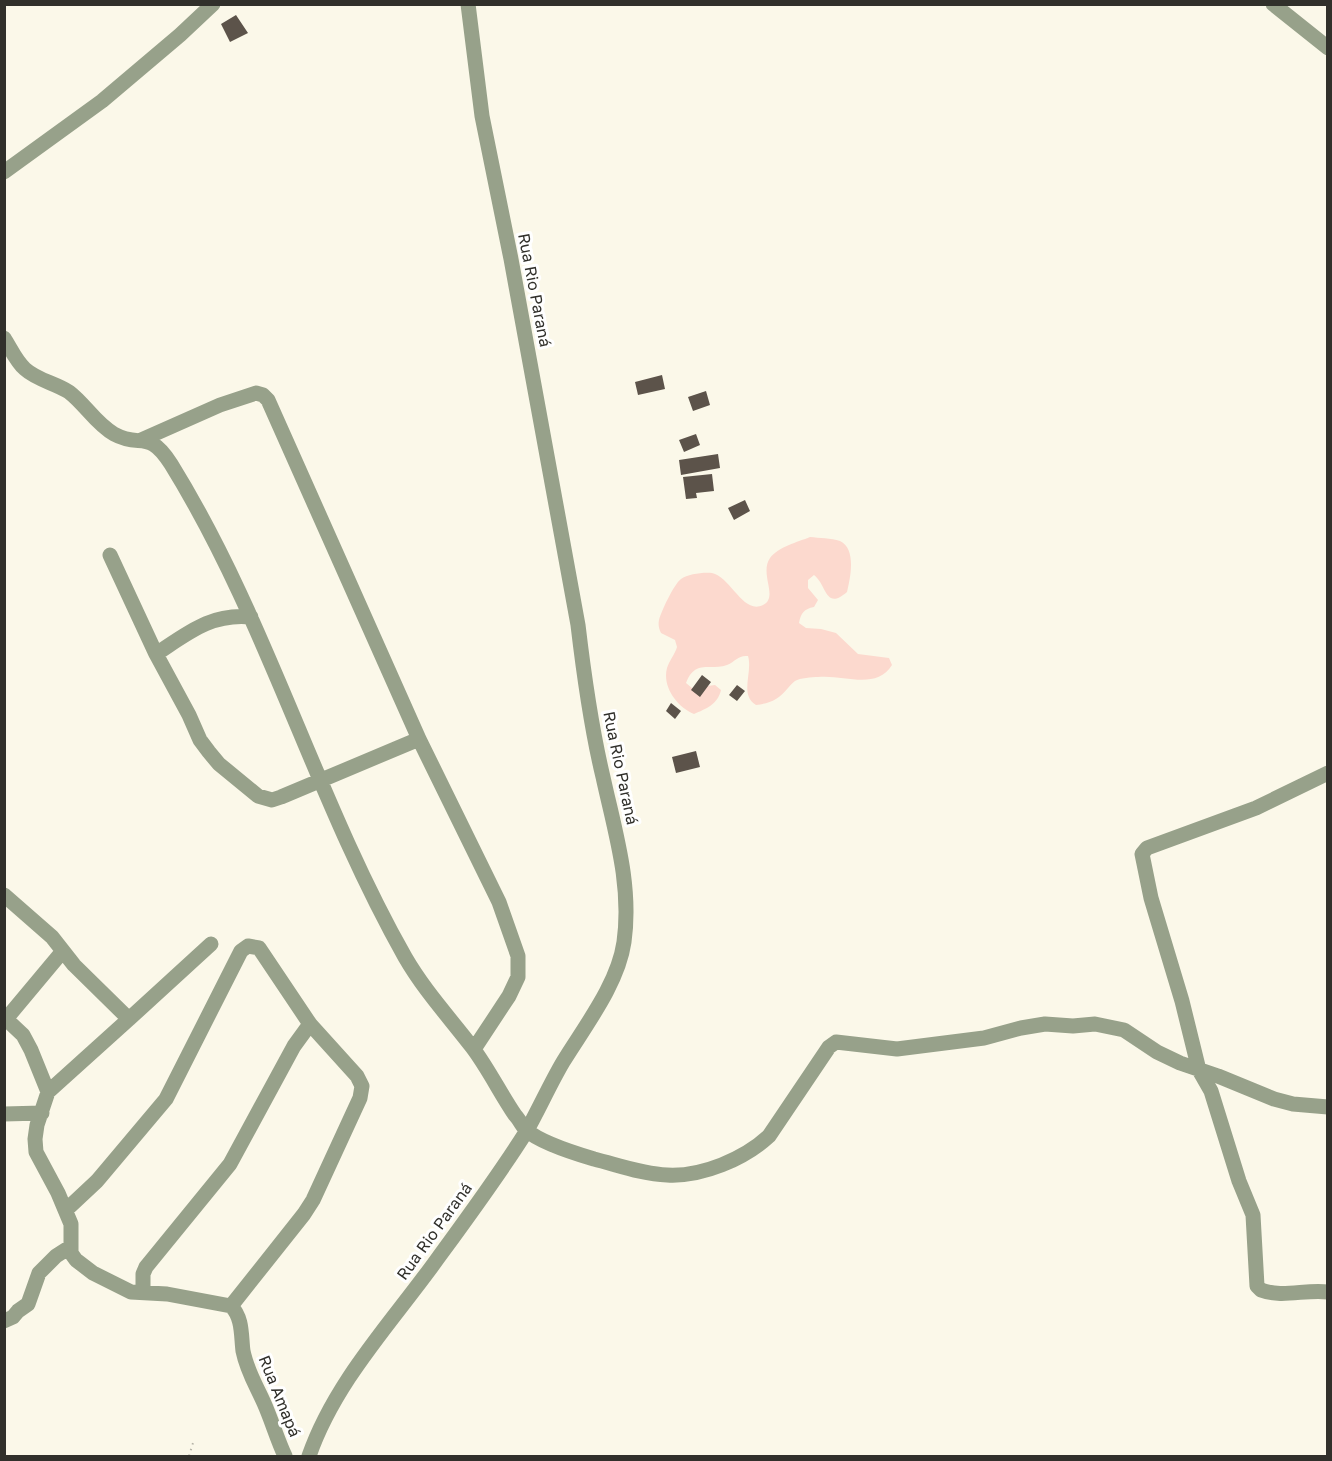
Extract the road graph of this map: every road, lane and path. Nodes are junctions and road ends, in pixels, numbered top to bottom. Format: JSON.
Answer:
{"nodes":[{"id":1,"x":213,"y":4,"type":"edge"},
{"id":2,"x":468,"y":4,"type":"edge"},
{"id":3,"x":1273,"y":4,"type":"edge"},
{"id":4,"x":1328,"y":48,"type":"edge"},
{"id":5,"x":4,"y":172,"type":"edge"},
{"id":6,"x":4,"y":338,"type":"edge"},
{"id":7,"x":141,"y":440,"type":"junction"},
{"id":8,"x":110,"y":555,"type":"dead end"},
{"id":9,"x":251,"y":617,"type":"junction"},
{"id":10,"x":156,"y":654,"type":"junction"},
{"id":11,"x":419,"y":739,"type":"junction"},
{"id":12,"x":1328,"y":773,"type":"edge"},
{"id":13,"x":321,"y":782,"type":"junction"},
{"id":14,"x":4,"y":895,"type":"edge"},
{"id":15,"x":11,"y":905,"type":"edge"},
{"id":16,"x":211,"y":944,"type":"dead end"},
{"id":17,"x":63,"y":952,"type":"junction"},
{"id":18,"x":129,"y":1019,"type":"junction"},
{"id":19,"x":310,"y":1024,"type":"junction"},
{"id":20,"x":474,"y":1049,"type":"junction"},
{"id":21,"x":1199,"y":1070,"type":"junction"},
{"id":22,"x":48,"y":1092,"type":"junction"},
{"id":23,"x":1328,"y":1107,"type":"edge"},
{"id":24,"x":42,"y":1113,"type":"junction"},
{"id":25,"x":4,"y":1114,"type":"edge"},
{"id":26,"x":526,"y":1130,"type":"junction"},
{"id":27,"x":66,"y":1210,"type":"junction"},
{"id":28,"x":70,"y":1247,"type":"junction"},
{"id":29,"x":1328,"y":1292,"type":"edge"},
{"id":30,"x":143,"y":1293,"type":"junction"},
{"id":31,"x":234,"y":1309,"type":"junction"},
{"id":32,"x":4,"y":1321,"type":"edge"},
{"id":33,"x":194,"y":1443,"type":"dead end"},
{"id":34,"x":189,"y":1456,"type":"edge"},
{"id":35,"x":285,"y":1456,"type":"edge"},
{"id":36,"x":309,"y":1456,"type":"edge"}],
"edges":[{"from":1,"to":5,"type":"street"},
{"from":2,"to":26,"type":"street","name":"Rua Rio Paraná"},
{"from":3,"to":4,"type":"street"},
{"from":6,"to":7,"type":"street"},
{"from":7,"to":9,"type":"street"},
{"from":7,"to":11,"type":"street"},
{"from":8,"to":10,"type":"street"},
{"from":9,"to":10,"type":"street"},
{"from":9,"to":13,"type":"street"},
{"from":10,"to":13,"type":"street"},
{"from":11,"to":13,"type":"street"},
{"from":11,"to":20,"type":"street"},
{"from":12,"to":21,"type":"street"},
{"from":13,"to":20,"type":"street"},
{"from":14,"to":15,"type":"street"},
{"from":15,"to":17,"type":"street"},
{"from":16,"to":18,"type":"street"},
{"from":17,"to":18,"type":"street"},
{"from":17,"to":22,"type":"street"},
{"from":18,"to":22,"type":"street"},
{"from":19,"to":27,"type":"street"},
{"from":19,"to":30,"type":"street"},
{"from":19,"to":31,"type":"street"},
{"from":20,"to":26,"type":"street"},
{"from":21,"to":23,"type":"street"},
{"from":21,"to":26,"type":"street"},
{"from":21,"to":29,"type":"street"},
{"from":22,"to":24,"type":"street"},
{"from":24,"to":25,"type":"street"},
{"from":24,"to":27,"type":"street"},
{"from":26,"to":36,"type":"street","name":"Rua Rio Paraná"},
{"from":27,"to":28,"type":"street"},
{"from":28,"to":30,"type":"street"},
{"from":28,"to":32,"type":"street"},
{"from":30,"to":31,"type":"street"},
{"from":31,"to":35,"type":"street","name":"Rua Amapá"},
{"from":33,"to":34,"type":"path"}]}
